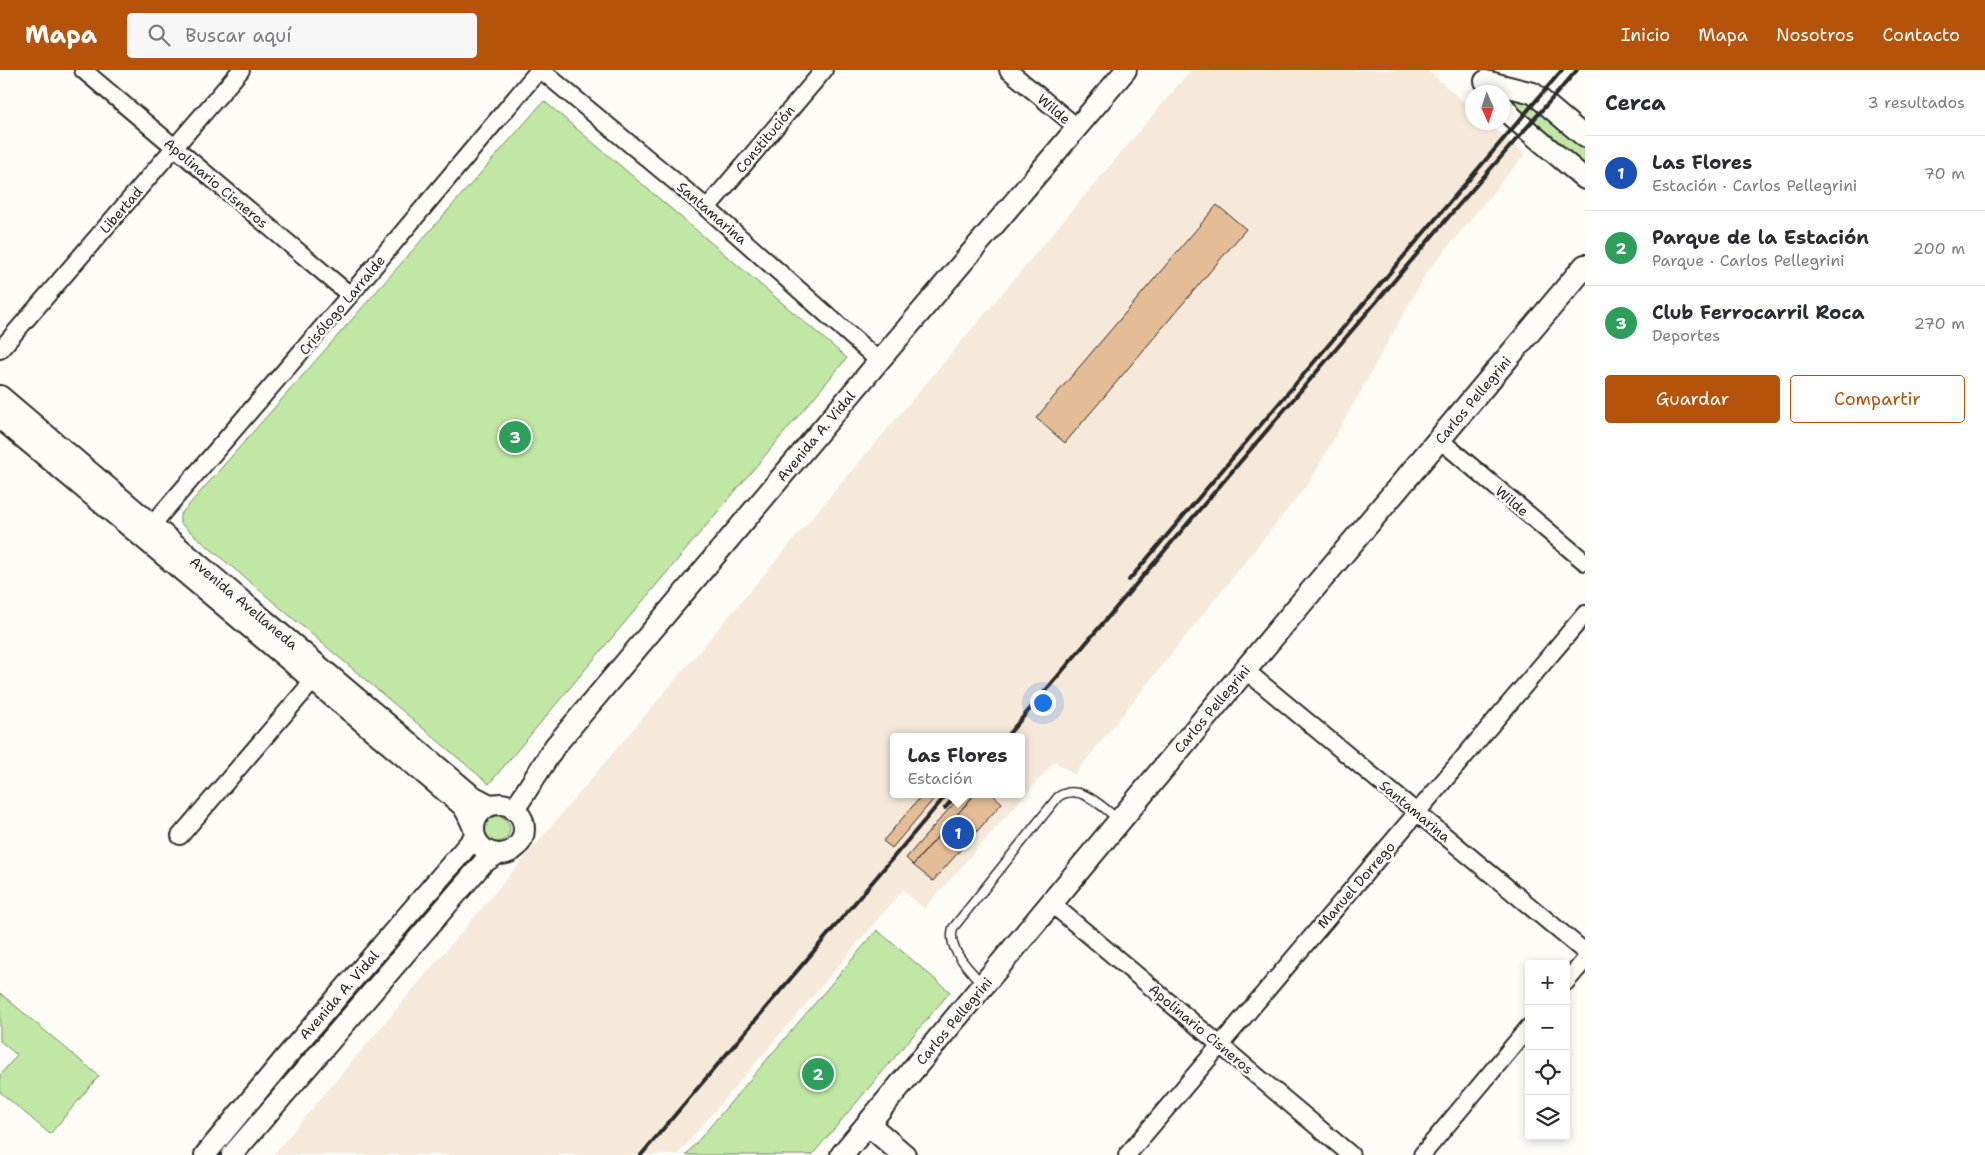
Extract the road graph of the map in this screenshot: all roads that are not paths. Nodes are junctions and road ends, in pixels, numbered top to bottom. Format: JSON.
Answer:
{"nodes":[{"id":1,"x":83,"y":70,"type":"edge"},
{"id":2,"x":241,"y":70,"type":"edge"},
{"id":3,"x":540,"y":70,"type":"edge"},
{"id":4,"x":824,"y":70,"type":"edge"},
{"id":5,"x":1008,"y":70,"type":"edge"},
{"id":6,"x":1126,"y":70,"type":"edge"},
{"id":7,"x":1487,"y":78,"type":"edge"},
{"id":8,"x":1510,"y":114,"type":"edge"},
{"id":9,"x":1078,"y":128,"type":"junction"},
{"id":10,"x":1583,"y":130,"type":"edge"},
{"id":11,"x":174,"y":149,"type":"junction"},
{"id":12,"x":1585,"y":179,"type":"edge"},
{"id":13,"x":707,"y":208,"type":"junction"},
{"id":14,"x":1585,"y":266,"type":"edge"},
{"id":15,"x":350,"y":295,"type":"junction"},
{"id":16,"x":0,"y":350,"type":"edge"},
{"id":17,"x":878,"y":361,"type":"junction"},
{"id":18,"x":0,"y":396,"type":"edge"},
{"id":19,"x":0,"y":418,"type":"edge"},
{"id":20,"x":1440,"y":440,"type":"junction"},
{"id":21,"x":147,"y":531,"type":"junction"},
{"id":22,"x":1585,"y":562,"type":"edge"},
{"id":23,"x":1585,"y":614,"type":"edge"},
{"id":24,"x":1245,"y":670,"type":"junction"},
{"id":25,"x":317,"y":675,"type":"junction"},
{"id":26,"x":490,"y":806,"type":"junction"},
{"id":27,"x":514,"y":810,"type":"junction"},
{"id":28,"x":1418,"y":813,"type":"junction"},
{"id":29,"x":1120,"y":820,"type":"junction"},
{"id":30,"x":474,"y":832,"type":"junction"},
{"id":31,"x":180,"y":836,"type":"dead end"},
{"id":32,"x":497,"y":854,"type":"junction"},
{"id":33,"x":1052,"y":904,"type":"junction"},
{"id":34,"x":1585,"y":952,"type":"edge"},
{"id":35,"x":1585,"y":960,"type":"edge"},
{"id":36,"x":1570,"y":977,"type":"edge"},
{"id":37,"x":984,"y":986,"type":"junction"},
{"id":38,"x":1525,"y":1032,"type":"edge"},
{"id":39,"x":1220,"y":1045,"type":"junction"},
{"id":40,"x":285,"y":1058,"type":"junction"},
{"id":41,"x":301,"y":1072,"type":"junction"},
{"id":42,"x":868,"y":1124,"type":"junction"},
{"id":43,"x":852,"y":1152,"type":"edge"},
{"id":44,"x":205,"y":1155,"type":"edge"},
{"id":45,"x":232,"y":1155,"type":"edge"},
{"id":46,"x":904,"y":1155,"type":"edge"},
{"id":47,"x":1126,"y":1155,"type":"edge"},
{"id":48,"x":1350,"y":1155,"type":"edge"},
{"id":49,"x":1422,"y":1155,"type":"edge"}],
"edges":[{"from":1,"to":11,"type":"street","name":"Apolinario Cisneros"},
{"from":2,"to":11,"type":"street","name":"Libertad"},
{"from":3,"to":13,"type":"street","name":"Santamarina"},
{"from":3,"to":15,"type":"street","name":"Crisólogo Larralde"},
{"from":4,"to":13,"type":"street","name":"Constitución"},
{"from":5,"to":9,"type":"street","name":"Wilde"},
{"from":6,"to":9,"type":"street","name":"Avenida A. Vidal"},
{"from":7,"to":10,"type":"street"},
{"from":8,"to":12,"type":"street"},
{"from":9,"to":17,"type":"street","name":"Avenida A. Vidal"},
{"from":11,"to":15,"type":"street","name":"Apolinario Cisneros"},
{"from":11,"to":16,"type":"street","name":"Libertad"},
{"from":13,"to":17,"type":"street","name":"Santamarina"},
{"from":14,"to":20,"type":"main road","name":"Carlos Pellegrini"},
{"from":15,"to":21,"type":"street","name":"Crisólogo Larralde"},
{"from":17,"to":27,"type":"street","name":"Avenida A. Vidal"},
{"from":18,"to":21,"type":"street","name":"Avenida Avellaneda"},
{"from":19,"to":21,"type":"street","name":"Avenida Avellaneda"},
{"from":20,"to":22,"type":"street","name":"Wilde"},
{"from":20,"to":24,"type":"main road","name":"Carlos Pellegrini"},
{"from":21,"to":25,"type":"street","name":"Avenida Avellaneda"},
{"from":23,"to":28,"type":"street","name":"Manuel Dorrego"},
{"from":24,"to":28,"type":"street","name":"Santamarina"},
{"from":24,"to":29,"type":"main road","name":"Carlos Pellegrini"},
{"from":25,"to":26,"type":"street","name":"Avenida Avellaneda"},
{"from":25,"to":30,"type":"street","name":"Avenida Avellaneda"},
{"from":25,"to":31,"type":"street"},
{"from":26,"to":27,"type":"street"},
{"from":26,"to":30,"type":"street"},
{"from":27,"to":32,"type":"street"},
{"from":28,"to":34,"type":"street","name":"Santamarina"},
{"from":28,"to":39,"type":"street","name":"Manuel Dorrego"},
{"from":29,"to":33,"type":"main road","name":"Carlos Pellegrini"},
{"from":29,"to":37,"type":"lane"},
{"from":30,"to":32,"type":"street"},
{"from":30,"to":40,"type":"street","name":"Avenida A. Vidal"},
{"from":32,"to":41,"type":"street","name":"Avenida A. Vidal"},
{"from":33,"to":37,"type":"main road","name":"Carlos Pellegrini"},
{"from":33,"to":39,"type":"street","name":"Apolinario Cisneros"},
{"from":35,"to":36,"type":"street"},
{"from":37,"to":42,"type":"main road","name":"Carlos Pellegrini"},
{"from":38,"to":49,"type":"street"},
{"from":39,"to":47,"type":"street","name":"Manuel Dorrego"},
{"from":39,"to":48,"type":"street","name":"Apolinario Cisneros"},
{"from":40,"to":41,"type":"street"},
{"from":40,"to":44,"type":"street","name":"Avenida A. Vidal"},
{"from":41,"to":45,"type":"street","name":"Avenida A. Vidal"},
{"from":42,"to":43,"type":"main road","name":"Carlos Pellegrini"},
{"from":42,"to":46,"type":"main road"}]}
